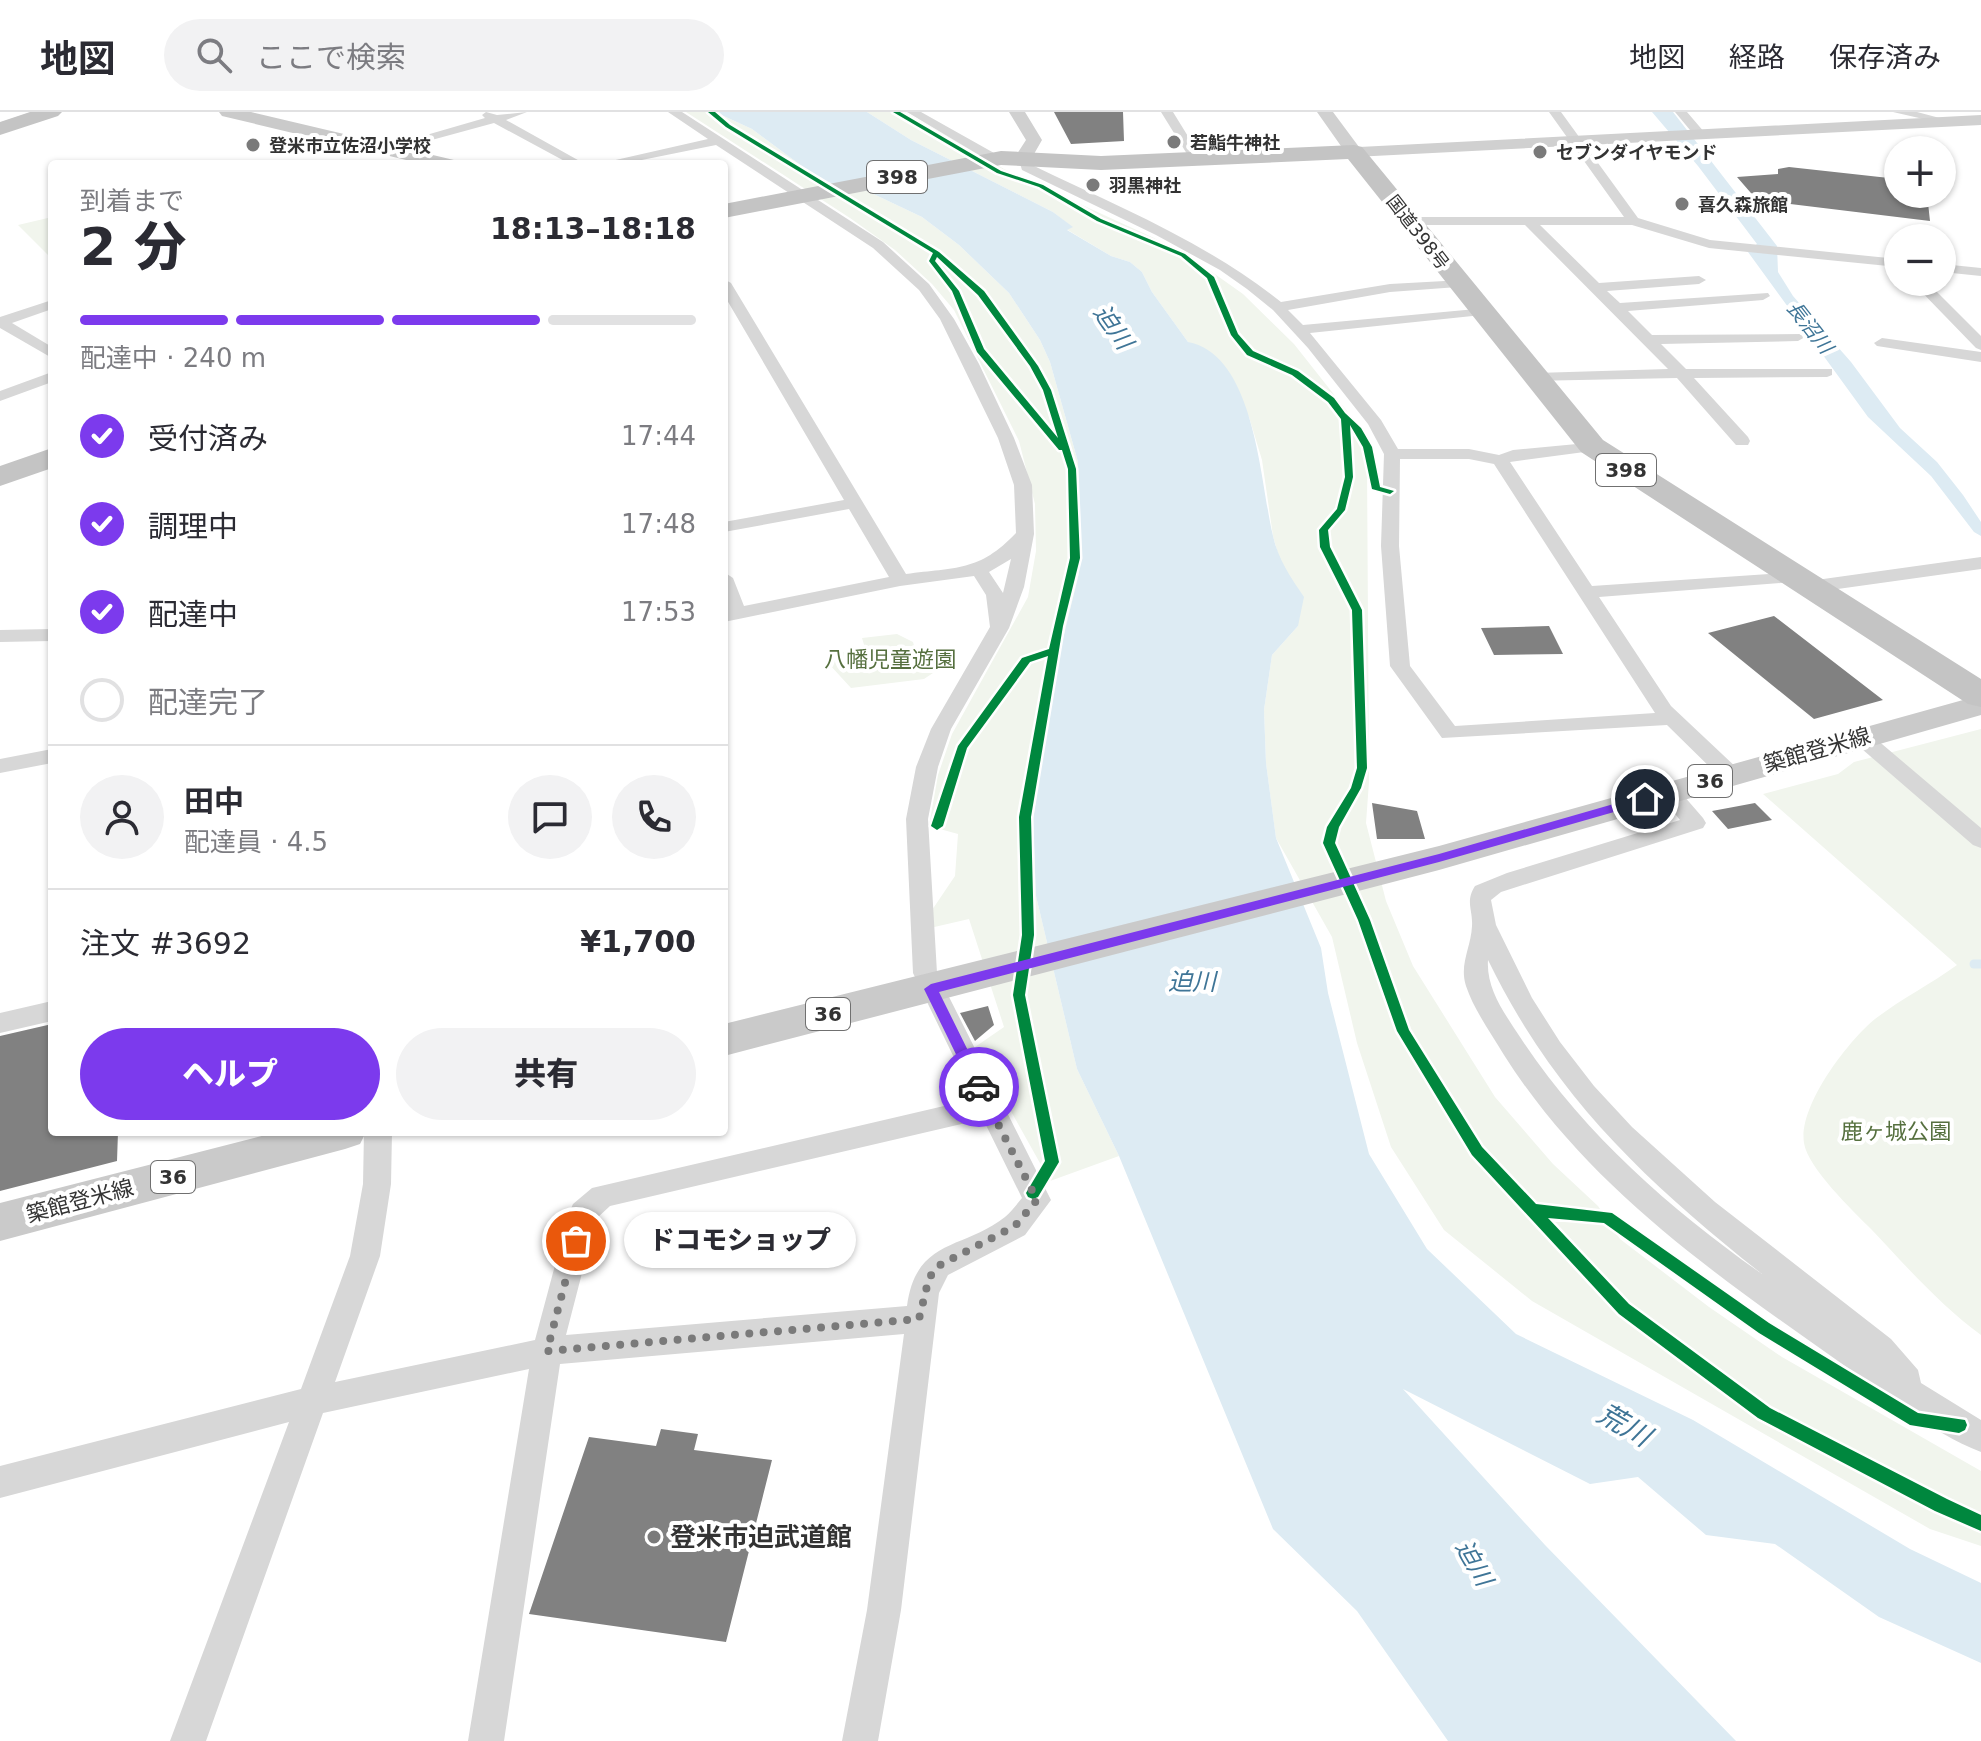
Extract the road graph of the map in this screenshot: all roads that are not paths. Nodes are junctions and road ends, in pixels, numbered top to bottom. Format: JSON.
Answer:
{"nodes":[{"id":1,"x":51,"y":112,"type":"edge"},
{"id":2,"x":521,"y":112,"type":"edge"},
{"id":3,"x":913,"y":112,"type":"edge"},
{"id":4,"x":1017,"y":112,"type":"edge"},
{"id":5,"x":1167,"y":112,"type":"edge"},
{"id":6,"x":1325,"y":112,"type":"edge"},
{"id":7,"x":1555,"y":112,"type":"edge"},
{"id":8,"x":1681,"y":112,"type":"edge"},
{"id":9,"x":1899,"y":112,"type":"edge"},
{"id":10,"x":236,"y":113,"type":"edge"},
{"id":11,"x":488,"y":115,"type":"edge"},
{"id":12,"x":670,"y":116,"type":"edge"},
{"id":13,"x":1981,"y":120,"type":"edge"},
{"id":14,"x":1945,"y":121,"type":"junction"},
{"id":15,"x":0,"y":129,"type":"edge"},
{"id":16,"x":1696,"y":133,"type":"junction"},
{"id":17,"x":1573,"y":139,"type":"junction"},
{"id":18,"x":713,"y":142,"type":"junction"},
{"id":19,"x":384,"y":149,"type":"junction"},
{"id":20,"x":1354,"y":152,"type":"junction"},
{"id":21,"x":1196,"y":159,"type":"junction"},
{"id":22,"x":430,"y":160,"type":"edge"},
{"id":23,"x":572,"y":160,"type":"edge"},
{"id":24,"x":624,"y":160,"type":"edge"},
{"id":25,"x":990,"y":160,"type":"junction"},
{"id":26,"x":1024,"y":160,"type":"junction"},
{"id":27,"x":804,"y":195,"type":"junction"},
{"id":28,"x":728,"y":210,"type":"edge"},
{"id":29,"x":1528,"y":220,"type":"junction"},
{"id":30,"x":1409,"y":221,"type":"junction"},
{"id":31,"x":1633,"y":221,"type":"junction"},
{"id":32,"x":1884,"y":262,"type":"edge"},
{"id":33,"x":1956,"y":269,"type":"edge"},
{"id":34,"x":1981,"y":272,"type":"edge"},
{"id":35,"x":1699,"y":280,"type":"dead end"},
{"id":36,"x":1458,"y":283,"type":"junction"},
{"id":37,"x":1596,"y":288,"type":"junction"},
{"id":38,"x":728,"y":290,"type":"edge"},
{"id":39,"x":1763,"y":296,"type":"dead end"},
{"id":40,"x":1933,"y":296,"type":"edge"},
{"id":41,"x":48,"y":305,"type":"edge"},
{"id":42,"x":1278,"y":307,"type":"junction"},
{"id":43,"x":1616,"y":308,"type":"junction"},
{"id":44,"x":1482,"y":311,"type":"junction"},
{"id":45,"x":0,"y":322,"type":"edge"},
{"id":46,"x":1299,"y":330,"type":"junction"},
{"id":47,"x":1798,"y":337,"type":"dead end"},
{"id":48,"x":1648,"y":340,"type":"junction"},
{"id":49,"x":1882,"y":343,"type":"dead end"},
{"id":50,"x":1981,"y":345,"type":"edge"},
{"id":51,"x":48,"y":351,"type":"edge"},
{"id":52,"x":1981,"y":357,"type":"edge"},
{"id":53,"x":1827,"y":372,"type":"dead end"},
{"id":54,"x":1682,"y":374,"type":"junction"},
{"id":55,"x":48,"y":378,"type":"edge"},
{"id":56,"x":1536,"y":378,"type":"junction"},
{"id":57,"x":0,"y":396,"type":"edge"},
{"id":58,"x":1742,"y":441,"type":"dead end"},
{"id":59,"x":1592,"y":446,"type":"junction"},
{"id":60,"x":1392,"y":454,"type":"junction"},
{"id":61,"x":48,"y":459,"type":"edge"},
{"id":62,"x":1500,"y":460,"type":"junction"},
{"id":63,"x":0,"y":477,"type":"edge"},
{"id":64,"x":856,"y":503,"type":"junction"},
{"id":65,"x":728,"y":526,"type":"edge"},
{"id":66,"x":1025,"y":534,"type":"junction"},
{"id":67,"x":1981,"y":563,"type":"edge"},
{"id":68,"x":979,"y":570,"type":"junction"},
{"id":69,"x":900,"y":580,"type":"junction"},
{"id":70,"x":1801,"y":582,"type":"junction"},
{"id":71,"x":1590,"y":592,"type":"junction"},
{"id":72,"x":731,"y":615,"type":"edge"},
{"id":73,"x":999,"y":628,"type":"junction"},
{"id":74,"x":48,"y":635,"type":"edge"},
{"id":75,"x":0,"y":636,"type":"edge"},
{"id":76,"x":1981,"y":696,"type":"edge"},
{"id":77,"x":1981,"y":705,"type":"edge"},
{"id":78,"x":1672,"y":718,"type":"junction"},
{"id":79,"x":1862,"y":738,"type":"junction"},
{"id":80,"x":48,"y":757,"type":"edge"},
{"id":81,"x":0,"y":766,"type":"edge"},
{"id":82,"x":1731,"y":775,"type":"junction"},
{"id":83,"x":1669,"y":793,"type":"junction"},
{"id":84,"x":1981,"y":840,"type":"edge"},
{"id":85,"x":931,"y":989,"type":"junction"},
{"id":86,"x":48,"y":1012,"type":"edge"},
{"id":87,"x":0,"y":1023,"type":"edge"},
{"id":88,"x":728,"y":1039,"type":"edge"},
{"id":89,"x":988,"y":1107,"type":"junction"},
{"id":90,"x":330,"y":1136,"type":"edge"},
{"id":91,"x":378,"y":1136,"type":"edge"},
{"id":92,"x":0,"y":1222,"type":"edge"},
{"id":93,"x":919,"y":1319,"type":"junction"},
{"id":94,"x":547,"y":1351,"type":"junction"},
{"id":95,"x":312,"y":1401,"type":"junction"},
{"id":96,"x":1981,"y":1437,"type":"edge"},
{"id":97,"x":0,"y":1482,"type":"edge"},
{"id":98,"x":188,"y":1741,"type":"edge"},
{"id":99,"x":486,"y":1741,"type":"edge"},
{"id":100,"x":860,"y":1741,"type":"edge"}],
"edges":[{"from":1,"to":15,"type":"highway"},
{"from":2,"to":11,"type":"street"},
{"from":3,"to":25,"type":"street"},
{"from":4,"to":26,"type":"street"},
{"from":5,"to":21,"type":"street"},
{"from":6,"to":20,"type":"street"},
{"from":7,"to":17,"type":"street"},
{"from":8,"to":16,"type":"street"},
{"from":9,"to":14,"type":"street"},
{"from":10,"to":19,"type":"main road"},
{"from":11,"to":19,"type":"street"},
{"from":11,"to":23,"type":"street"},
{"from":12,"to":18,"type":"street"},
{"from":13,"to":14,"type":"street"},
{"from":14,"to":16,"type":"street"},
{"from":16,"to":17,"type":"street"},
{"from":17,"to":20,"type":"street"},
{"from":17,"to":31,"type":"street"},
{"from":18,"to":24,"type":"street"},
{"from":18,"to":27,"type":"street"},
{"from":19,"to":22,"type":"main road"},
{"from":20,"to":21,"type":"highway","number":"398"},
{"from":20,"to":30,"type":"highway","name":"国道398号","number":"398"},
{"from":21,"to":26,"type":"highway","number":"398"},
{"from":25,"to":26,"type":"highway","number":"398"},
{"from":25,"to":27,"type":"highway","number":"398"},
{"from":26,"to":42,"type":"street"},
{"from":27,"to":28,"type":"highway","number":"398"},
{"from":27,"to":66,"type":"street"},
{"from":29,"to":30,"type":"street"},
{"from":29,"to":31,"type":"street"},
{"from":29,"to":37,"type":"street"},
{"from":30,"to":36,"type":"highway","name":"国道398号","number":"398"},
{"from":31,"to":32,"type":"street"},
{"from":33,"to":34,"type":"street"},
{"from":35,"to":37,"type":"street"},
{"from":36,"to":42,"type":"street"},
{"from":36,"to":44,"type":"highway","name":"国道398号","number":"398"},
{"from":37,"to":43,"type":"street"},
{"from":38,"to":64,"type":"street"},
{"from":39,"to":43,"type":"street"},
{"from":40,"to":50,"type":"street"},
{"from":41,"to":45,"type":"street"},
{"from":42,"to":46,"type":"street"},
{"from":43,"to":48,"type":"street"},
{"from":44,"to":46,"type":"street"},
{"from":44,"to":56,"type":"highway","name":"国道398号","number":"398"},
{"from":45,"to":51,"type":"street"},
{"from":46,"to":60,"type":"street"},
{"from":47,"to":48,"type":"street"},
{"from":48,"to":54,"type":"street"},
{"from":49,"to":52,"type":"street"},
{"from":53,"to":54,"type":"street"},
{"from":54,"to":56,"type":"street"},
{"from":54,"to":58,"type":"street"},
{"from":55,"to":57,"type":"street"},
{"from":56,"to":59,"type":"highway","name":"国道398号","number":"398"},
{"from":59,"to":62,"type":"street"},
{"from":59,"to":70,"type":"highway","name":"国道398号","number":"398"},
{"from":60,"to":62,"type":"street"},
{"from":60,"to":78,"type":"street"},
{"from":61,"to":63,"type":"highway"},
{"from":62,"to":71,"type":"street"},
{"from":64,"to":65,"type":"street"},
{"from":64,"to":69,"type":"street"},
{"from":66,"to":68,"type":"street"},
{"from":66,"to":73,"type":"street"},
{"from":67,"to":70,"type":"street"},
{"from":68,"to":69,"type":"street"},
{"from":68,"to":73,"type":"street"},
{"from":69,"to":72,"type":"street"},
{"from":70,"to":71,"type":"street"},
{"from":70,"to":76,"type":"highway","name":"国道398号","number":"398"},
{"from":71,"to":78,"type":"street"},
{"from":73,"to":85,"type":"street"},
{"from":74,"to":75,"type":"street"},
{"from":77,"to":79,"type":"main road","name":"築館登米線","number":"36"},
{"from":78,"to":82,"type":"street"},
{"from":79,"to":82,"type":"main road","name":"築館登米線","number":"36"},
{"from":79,"to":84,"type":"street"},
{"from":80,"to":81,"type":"street"},
{"from":82,"to":83,"type":"main road","name":"築館登米線","number":"36"},
{"from":83,"to":85,"type":"main road","name":"築館登米線","number":"36"},
{"from":83,"to":96,"type":"street"},
{"from":85,"to":88,"type":"main road","name":"築館登米線","number":"36"},
{"from":85,"to":89,"type":"street"},
{"from":86,"to":87,"type":"street"},
{"from":89,"to":93,"type":"street"},
{"from":89,"to":94,"type":"street"},
{"from":90,"to":92,"type":"main road","name":"築館登米線","number":"36"},
{"from":91,"to":95,"type":"street"},
{"from":93,"to":94,"type":"street"},
{"from":93,"to":100,"type":"street"},
{"from":94,"to":95,"type":"street"},
{"from":94,"to":99,"type":"street"},
{"from":95,"to":97,"type":"street"},
{"from":95,"to":98,"type":"street"}]}
